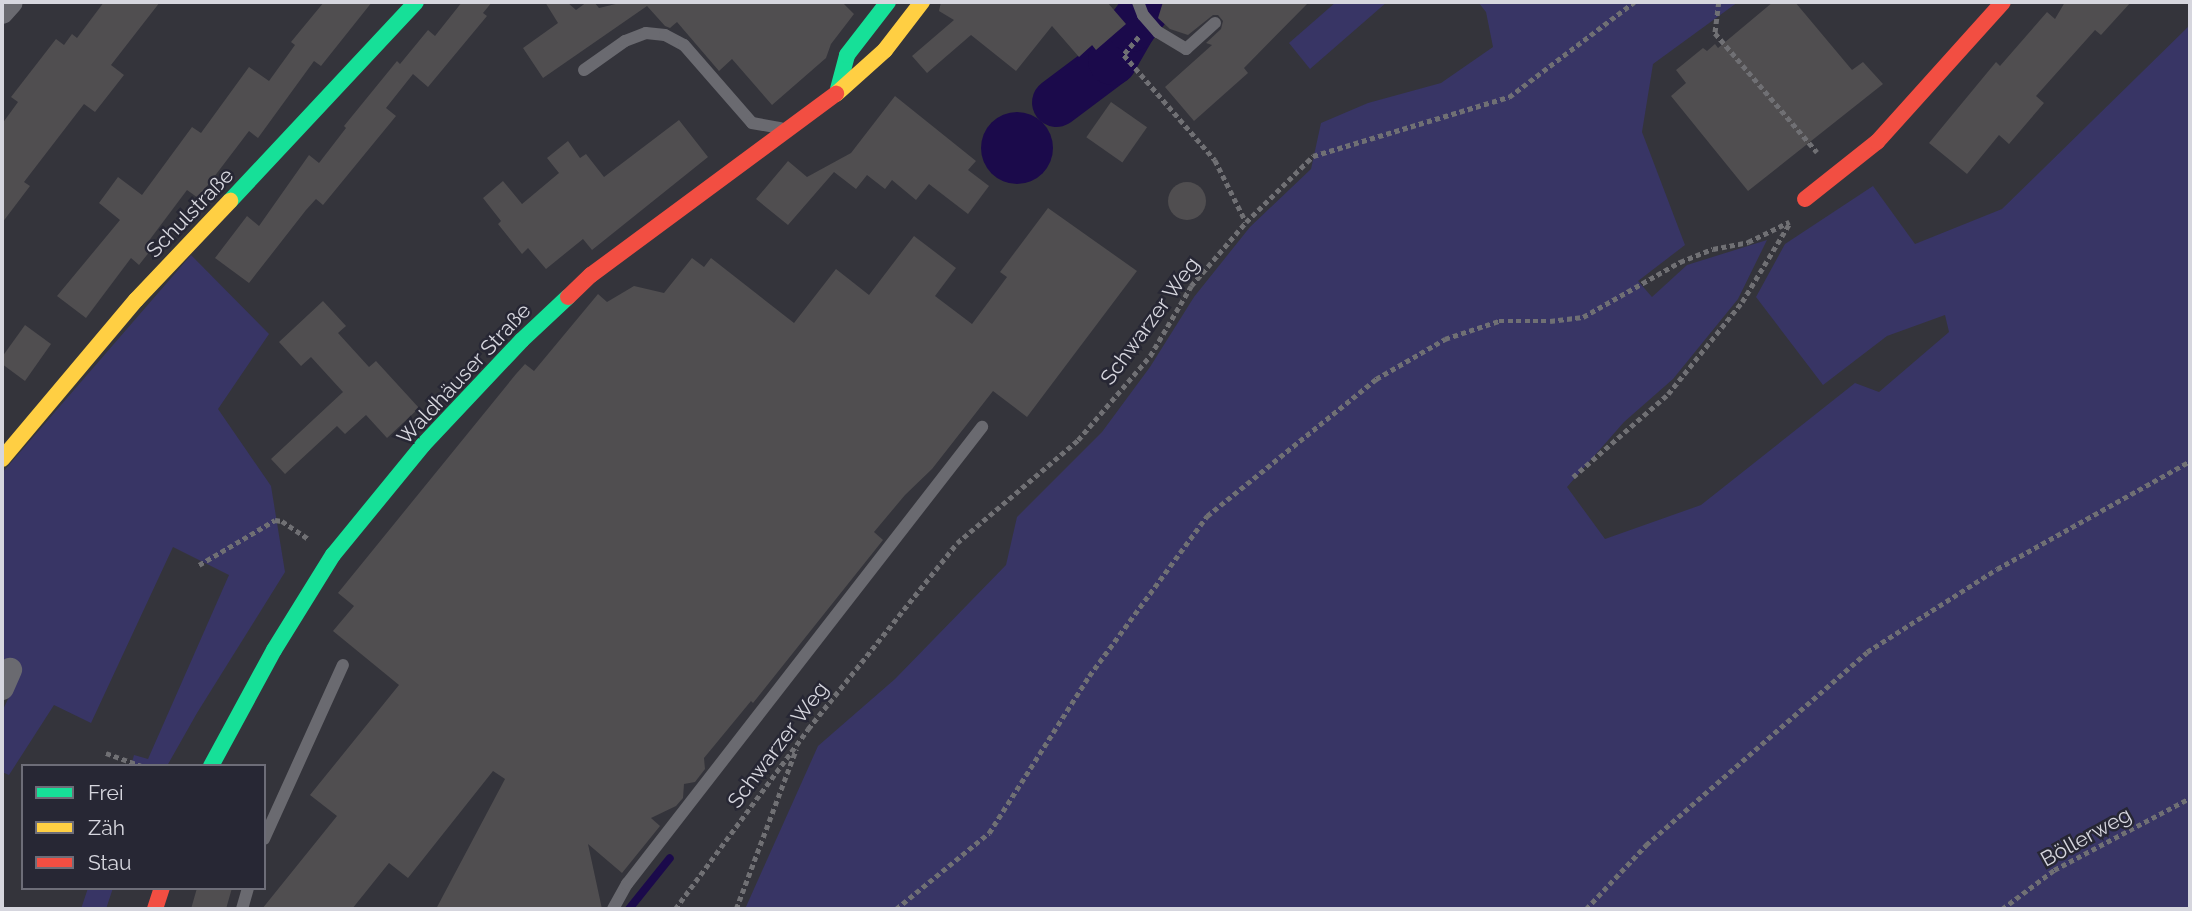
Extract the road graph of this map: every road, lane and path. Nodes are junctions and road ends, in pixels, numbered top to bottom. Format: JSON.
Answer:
{"nodes":[{"id":1,"x":11,"y":2,"type":"edge"},
{"id":2,"x":416,"y":2,"type":"edge"},
{"id":3,"x":888,"y":2,"type":"edge"},
{"id":4,"x":922,"y":2,"type":"edge"},
{"id":5,"x":1138,"y":2,"type":"edge"},
{"id":6,"x":1634,"y":2,"type":"edge"},
{"id":7,"x":1719,"y":2,"type":"edge"},
{"id":8,"x":2003,"y":2,"type":"edge"},
{"id":9,"x":2,"y":12,"type":"edge"},
{"id":10,"x":1143,"y":15,"type":"junction"},
{"id":11,"x":1216,"y":23,"type":"dead end"},
{"id":12,"x":584,"y":70,"type":"dead end"},
{"id":13,"x":837,"y":93,"type":"junction"},
{"id":14,"x":788,"y":129,"type":"junction"},
{"id":15,"x":1810,"y":143,"type":"dead end"},
{"id":16,"x":1805,"y":200,"type":"joint"},
{"id":17,"x":1246,"y":222,"type":"junction"},
{"id":18,"x":1790,"y":222,"type":"junction"},
{"id":19,"x":982,"y":427,"type":"dead end"},
{"id":20,"x":2,"y":459,"type":"edge"},
{"id":21,"x":2190,"y":462,"type":"edge"},
{"id":22,"x":1573,"y":477,"type":"dead end"},
{"id":23,"x":300,"y":533,"type":"dead end"},
{"id":24,"x":199,"y":565,"type":"dead end"},
{"id":25,"x":343,"y":665,"type":"dead end"},
{"id":26,"x":798,"y":743,"type":"junction"},
{"id":27,"x":106,"y":753,"type":"dead end"},
{"id":28,"x":136,"y":764,"type":"edge"},
{"id":29,"x":212,"y":764,"type":"edge"},
{"id":30,"x":2190,"y":798,"type":"edge"},
{"id":31,"x":266,"y":835,"type":"edge"},
{"id":32,"x":161,"y":890,"type":"edge"},
{"id":33,"x":247,"y":890,"type":"edge"},
{"id":34,"x":155,"y":909,"type":"edge"},
{"id":35,"x":242,"y":909,"type":"edge"},
{"id":36,"x":614,"y":909,"type":"edge"},
{"id":37,"x":676,"y":909,"type":"edge"},
{"id":38,"x":736,"y":909,"type":"edge"},
{"id":39,"x":896,"y":909,"type":"edge"},
{"id":40,"x":1586,"y":909,"type":"edge"},
{"id":41,"x":2002,"y":909,"type":"edge"}],
"edges":[{"from":1,"to":9,"type":"street"},
{"from":2,"to":20,"type":"street","name":"Schulstraße"},
{"from":3,"to":13,"type":"street"},
{"from":4,"to":13,"type":"street","name":"Waldhäuser Straße"},
{"from":5,"to":10,"type":"lane"},
{"from":6,"to":17,"type":"path","name":"Schwarzer Weg"},
{"from":7,"to":15,"type":"path"},
{"from":8,"to":16,"type":"street"},
{"from":10,"to":11,"type":"lane"},
{"from":10,"to":17,"type":"path"},
{"from":12,"to":14,"type":"lane"},
{"from":13,"to":14,"type":"street","name":"Waldhäuser Straße"},
{"from":14,"to":29,"type":"street","name":"Waldhäuser Straße"},
{"from":16,"to":18,"type":"path"},
{"from":17,"to":26,"type":"path","name":"Schwarzer Weg"},
{"from":18,"to":22,"type":"path"},
{"from":18,"to":39,"type":"path"},
{"from":19,"to":36,"type":"lane"},
{"from":21,"to":40,"type":"path"},
{"from":23,"to":24,"type":"path"},
{"from":25,"to":31,"type":"lane"},
{"from":26,"to":37,"type":"path","name":"Schwarzer Weg"},
{"from":26,"to":38,"type":"path"},
{"from":27,"to":28,"type":"path"},
{"from":30,"to":41,"type":"path","name":"Böllerweg"},
{"from":32,"to":34,"type":"street"},
{"from":33,"to":35,"type":"lane"}]}
